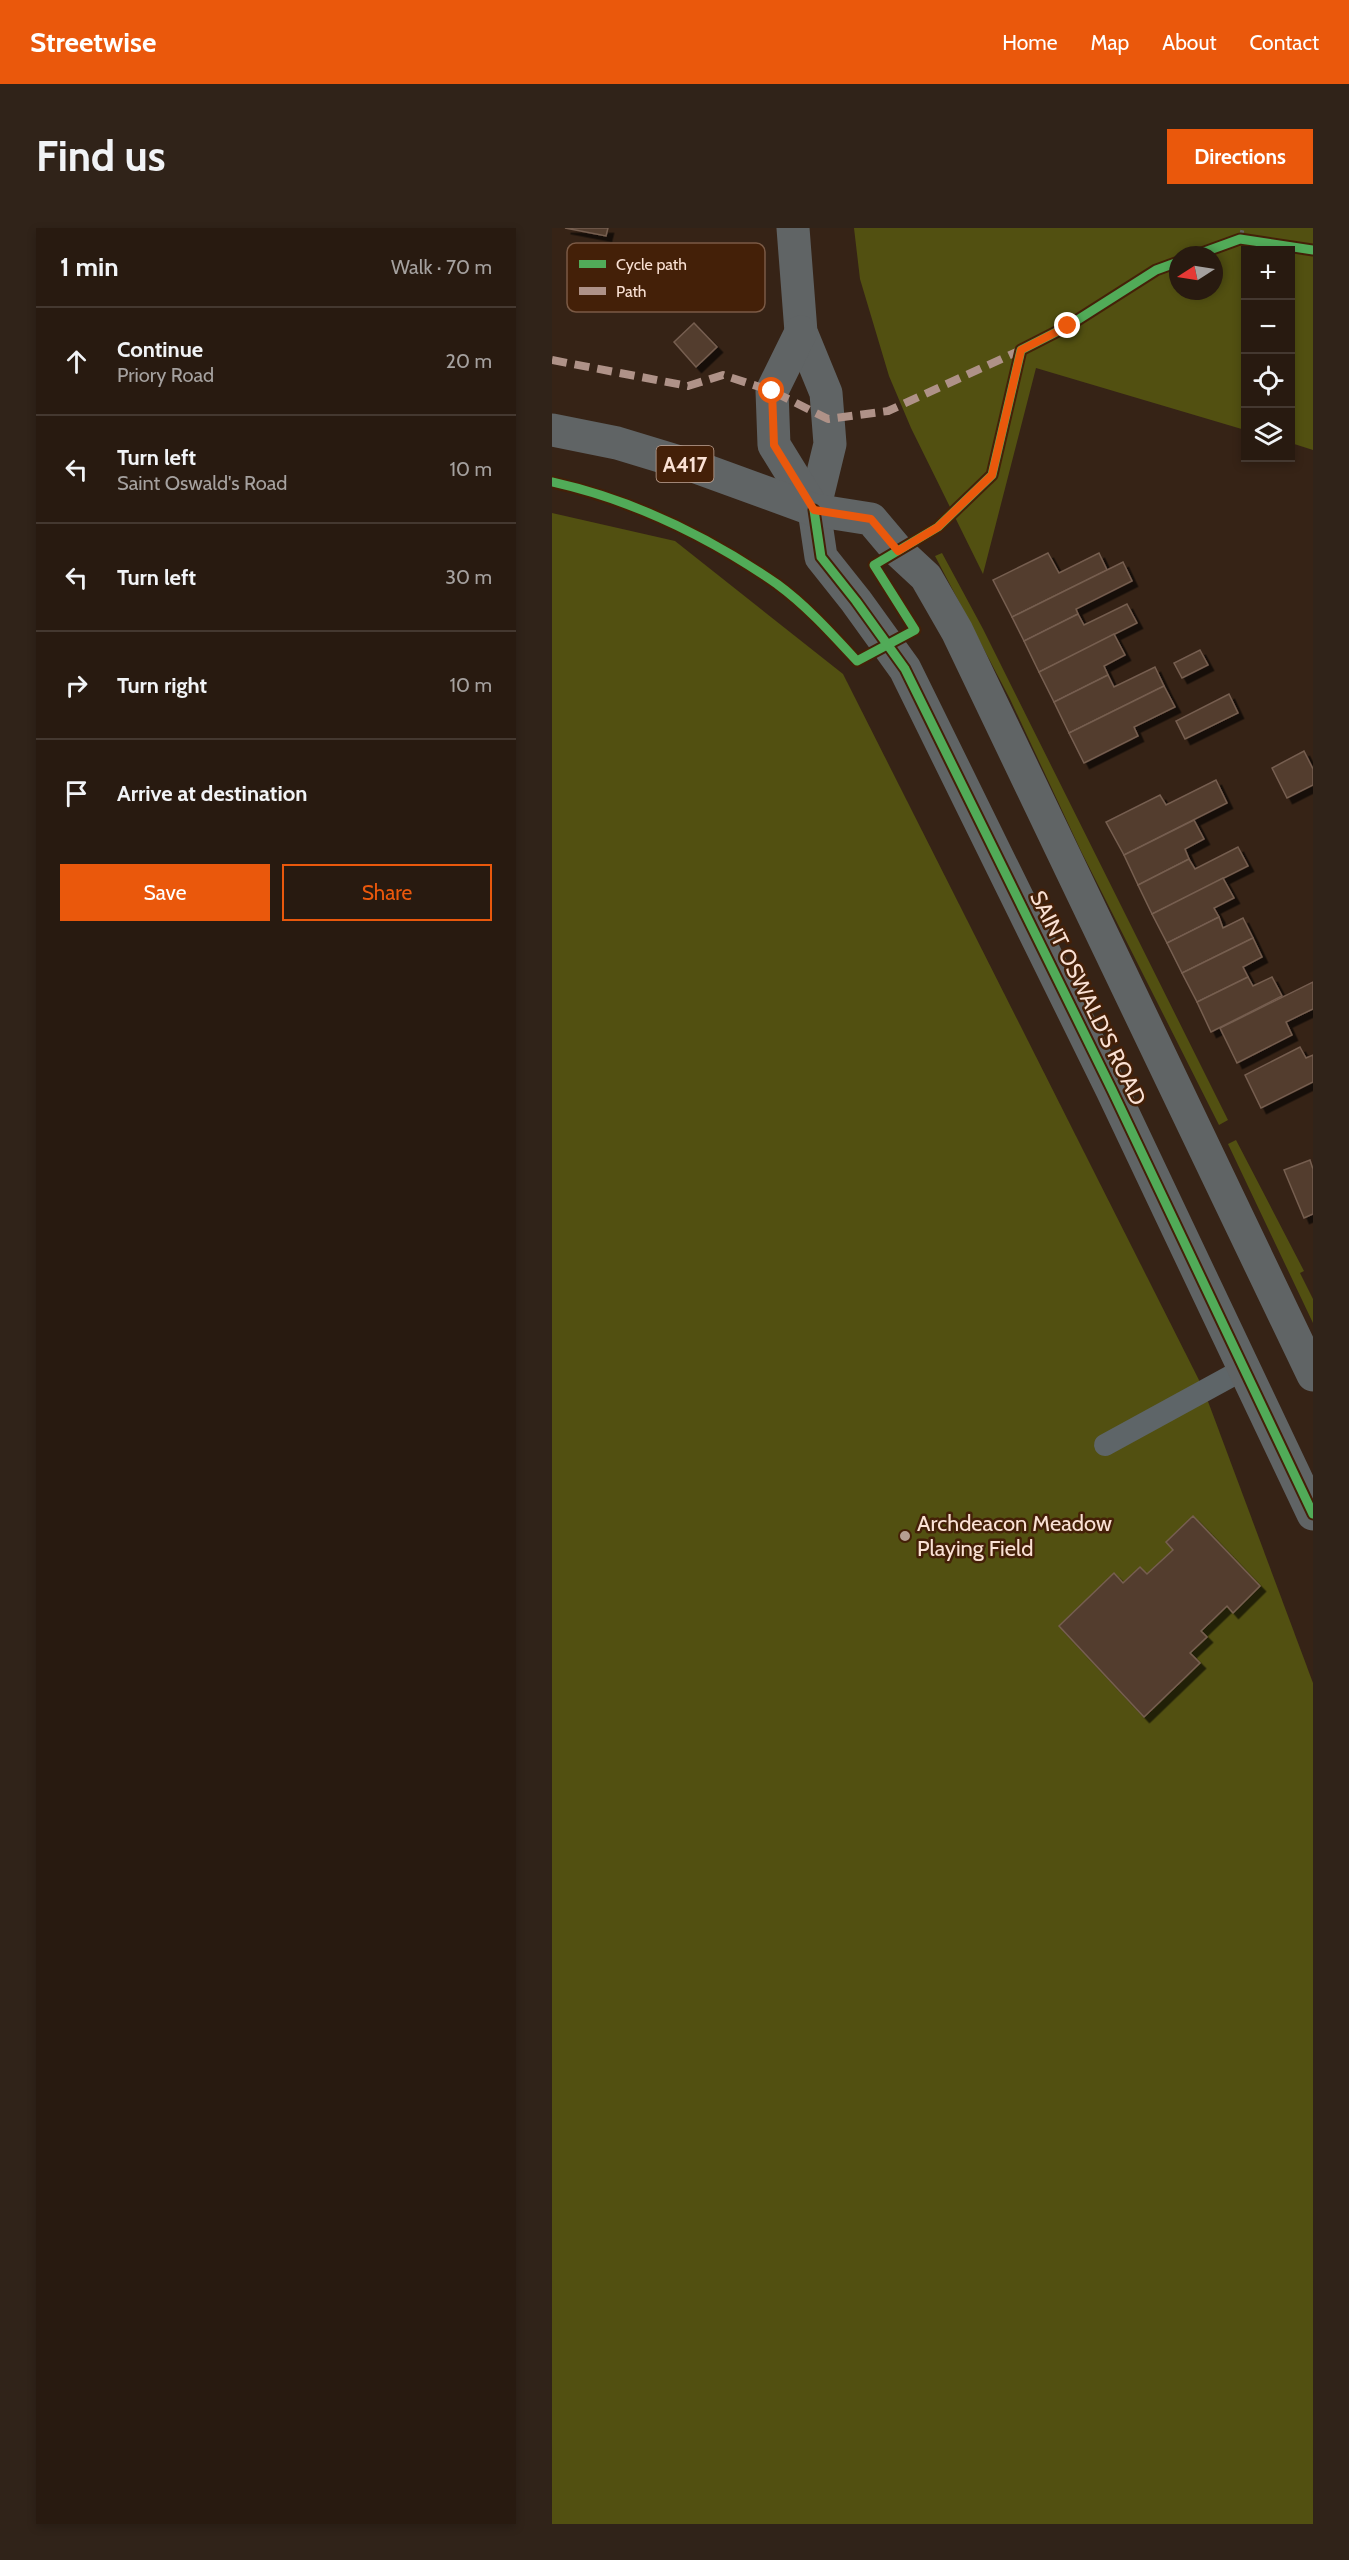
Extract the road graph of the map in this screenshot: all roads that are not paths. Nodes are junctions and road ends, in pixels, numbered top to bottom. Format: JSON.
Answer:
{"nodes":[{"id":1,"x":793,"y":228,"type":"edge"},
{"id":2,"x":801,"y":332,"type":"junction"},
{"id":3,"x":552,"y":430,"type":"edge"},
{"id":4,"x":814,"y":510,"type":"junction"},
{"id":5,"x":1244,"y":1369,"type":"junction"},
{"id":6,"x":1313,"y":1375,"type":"edge"},
{"id":7,"x":1105,"y":1445,"type":"dead end"},
{"id":8,"x":1313,"y":1514,"type":"edge"}],
"edges":[{"from":1,"to":2,"type":"main road"},
{"from":2,"to":4,"type":"main road"},
{"from":2,"to":4,"type":"main road"},
{"from":3,"to":4,"type":"main road","name":"SAINT OSWALD'S ROAD","number":"A417"},
{"from":4,"to":5,"type":"main road","name":"SAINT OSWALD'S ROAD"},
{"from":4,"to":6,"type":"main road","name":"SAINT OSWALD'S ROAD","number":"A417"},
{"from":5,"to":7,"type":"lane"},
{"from":5,"to":8,"type":"main road","name":"SAINT OSWALD'S ROAD"}]}
